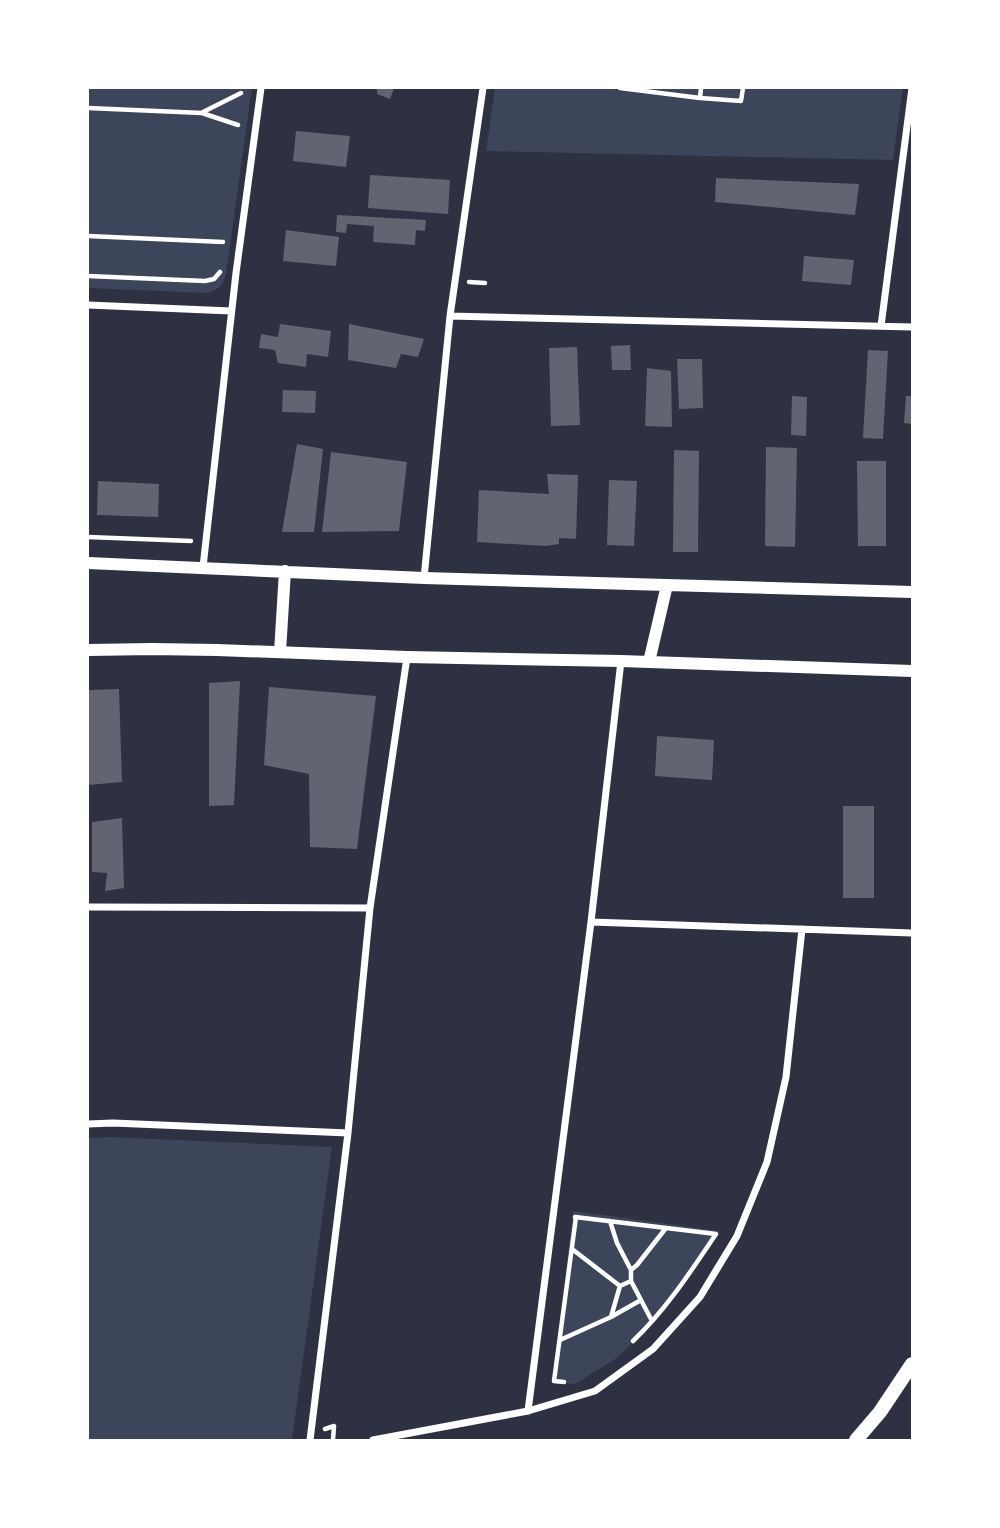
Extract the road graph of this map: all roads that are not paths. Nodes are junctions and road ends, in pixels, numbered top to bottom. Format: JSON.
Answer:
{"nodes":[{"id":1,"x":261,"y":88,"type":"edge"},
{"id":2,"x":483,"y":88,"type":"edge"},
{"id":3,"x":912,"y":88,"type":"edge"},
{"id":4,"x":88,"y":305,"type":"edge"},
{"id":5,"x":231,"y":311,"type":"junction"},
{"id":6,"x":450,"y":316,"type":"junction"},
{"id":7,"x":881,"y":326,"type":"junction"},
{"id":8,"x":912,"y":327,"type":"edge"},
{"id":9,"x":88,"y":563,"type":"edge"},
{"id":10,"x":203,"y":567,"type":"junction"},
{"id":11,"x":285,"y":571,"type":"junction"},
{"id":12,"x":424,"y":578,"type":"junction"},
{"id":13,"x":667,"y":585,"type":"junction"},
{"id":14,"x":912,"y":592,"type":"edge"},
{"id":15,"x":88,"y":650,"type":"edge"},
{"id":16,"x":280,"y":652,"type":"junction"},
{"id":17,"x":407,"y":657,"type":"junction"},
{"id":18,"x":621,"y":661,"type":"junction"},
{"id":19,"x":649,"y":662,"type":"junction"},
{"id":20,"x":912,"y":671,"type":"edge"},
{"id":21,"x":88,"y":907,"type":"edge"},
{"id":22,"x":370,"y":908,"type":"junction"},
{"id":23,"x":591,"y":922,"type":"junction"},
{"id":24,"x":802,"y":929,"type":"junction"},
{"id":25,"x":912,"y":933,"type":"edge"},
{"id":26,"x":88,"y":1124,"type":"edge"},
{"id":27,"x":348,"y":1133,"type":"junction"},
{"id":28,"x":912,"y":1364,"type":"edge"},
{"id":29,"x":528,"y":1411,"type":"junction"},
{"id":30,"x":310,"y":1440,"type":"edge"},
{"id":31,"x":373,"y":1440,"type":"edge"},
{"id":32,"x":856,"y":1440,"type":"edge"}],
"edges":[{"from":1,"to":5,"type":"street"},
{"from":2,"to":6,"type":"street"},
{"from":3,"to":7,"type":"street"},
{"from":4,"to":5,"type":"street"},
{"from":5,"to":10,"type":"street"},
{"from":6,"to":7,"type":"street"},
{"from":6,"to":12,"type":"street"},
{"from":7,"to":8,"type":"street"},
{"from":9,"to":10,"type":"street"},
{"from":10,"to":11,"type":"street"},
{"from":11,"to":12,"type":"street"},
{"from":11,"to":16,"type":"street"},
{"from":12,"to":13,"type":"street"},
{"from":13,"to":14,"type":"street"},
{"from":13,"to":19,"type":"street"},
{"from":15,"to":16,"type":"street"},
{"from":16,"to":17,"type":"street"},
{"from":17,"to":18,"type":"street"},
{"from":17,"to":22,"type":"street"},
{"from":18,"to":19,"type":"street"},
{"from":18,"to":23,"type":"street"},
{"from":19,"to":20,"type":"street"},
{"from":21,"to":22,"type":"street"},
{"from":22,"to":27,"type":"street"},
{"from":23,"to":24,"type":"street"},
{"from":23,"to":29,"type":"street"},
{"from":24,"to":25,"type":"street"},
{"from":24,"to":29,"type":"street"},
{"from":26,"to":27,"type":"street"},
{"from":27,"to":30,"type":"street"},
{"from":28,"to":32,"type":"main road"},
{"from":29,"to":31,"type":"street"}]}
